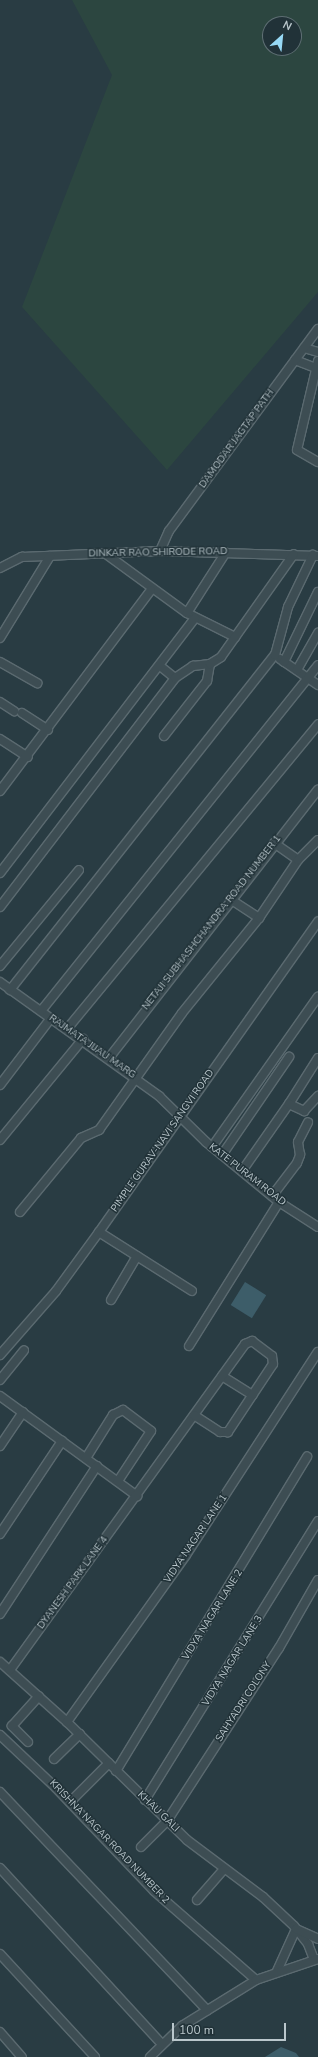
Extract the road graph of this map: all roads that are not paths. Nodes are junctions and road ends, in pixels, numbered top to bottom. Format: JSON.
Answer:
{"nodes":[{"id":1,"x":318,"y":329,"type":"edge"},
{"id":2,"x":304,"y":348,"type":"junction"},
{"id":3,"x":318,"y":352,"type":"edge"},
{"id":4,"x":295,"y":360,"type":"junction"},
{"id":5,"x":317,"y":366,"type":"edge"},
{"id":6,"x":318,"y":462,"type":"edge"},
{"id":7,"x":160,"y":551,"type":"junction"},
{"id":8,"x":226,"y":552,"type":"junction"},
{"id":9,"x":106,"y":554,"type":"junction"},
{"id":10,"x":294,"y":554,"type":"junction"},
{"id":11,"x":50,"y":556,"type":"junction"},
{"id":12,"x":315,"y":556,"type":"edge"},
{"id":13,"x":0,"y":568,"type":"edge"},
{"id":14,"x":150,"y":590,"type":"junction"},
{"id":15,"x":318,"y":592,"type":"edge"},
{"id":16,"x":187,"y":613,"type":"junction"},
{"id":17,"x":195,"y":618,"type":"junction"},
{"id":18,"x":318,"y":633,"type":"edge"},
{"id":19,"x":235,"y":637,"type":"junction"},
{"id":20,"x":0,"y":638,"type":"edge"},
{"id":21,"x":275,"y":655,"type":"junction"},
{"id":22,"x":284,"y":662,"type":"junction"},
{"id":23,"x":210,"y":664,"type":"junction"},
{"id":24,"x":318,"y":665,"type":"edge"},
{"id":25,"x":1,"y":666,"type":"edge"},
{"id":26,"x":160,"y":666,"type":"junction"},
{"id":27,"x":297,"y":670,"type":"junction"},
{"id":28,"x":175,"y":678,"type":"junction"},
{"id":29,"x":310,"y":679,"type":"junction"},
{"id":30,"x":37,"y":683,"type":"dead end"},
{"id":31,"x":318,"y":685,"type":"edge"},
{"id":32,"x":0,"y":702,"type":"edge"},
{"id":33,"x":318,"y":724,"type":"edge"},
{"id":34,"x":48,"y":730,"type":"junction"},
{"id":35,"x":164,"y":736,"type":"dead end"},
{"id":36,"x":0,"y":739,"type":"edge"},
{"id":37,"x":28,"y":757,"type":"junction"},
{"id":38,"x":318,"y":790,"type":"edge"},
{"id":39,"x":0,"y":791,"type":"edge"},
{"id":40,"x":318,"y":840,"type":"edge"},
{"id":41,"x":274,"y":843,"type":"junction"},
{"id":42,"x":298,"y":860,"type":"junction"},
{"id":43,"x":79,"y":870,"type":"dead end"},
{"id":44,"x":0,"y":873,"type":"edge"},
{"id":45,"x":230,"y":899,"type":"junction"},
{"id":46,"x":0,"y":907,"type":"edge"},
{"id":47,"x":258,"y":918,"type":"junction"},
{"id":48,"x":318,"y":921,"type":"edge"},
{"id":49,"x":0,"y":966,"type":"edge"},
{"id":50,"x":0,"y":982,"type":"edge"},
{"id":51,"x":10,"y":990,"type":"junction"},
{"id":52,"x":318,"y":997,"type":"edge"},
{"id":53,"x":41,"y":1011,"type":"junction"},
{"id":54,"x":51,"y":1018,"type":"junction"},
{"id":55,"x":67,"y":1029,"type":"junction"},
{"id":56,"x":83,"y":1039,"type":"junction"},
{"id":57,"x":289,"y":1057,"type":"dead end"},
{"id":58,"x":109,"y":1058,"type":"junction"},
{"id":59,"x":318,"y":1058,"type":"edge"},
{"id":60,"x":134,"y":1076,"type":"junction"},
{"id":61,"x":0,"y":1085,"type":"edge"},
{"id":62,"x":318,"y":1096,"type":"edge"},
{"id":63,"x":289,"y":1104,"type":"junction"},
{"id":64,"x":180,"y":1118,"type":"junction"},
{"id":65,"x":308,"y":1122,"type":"dead end"},
{"id":66,"x":0,"y":1140,"type":"edge"},
{"id":67,"x":212,"y":1147,"type":"junction"},
{"id":68,"x":222,"y":1155,"type":"junction"},
{"id":69,"x":242,"y":1171,"type":"junction"},
{"id":70,"x":272,"y":1196,"type":"junction"},
{"id":71,"x":279,"y":1202,"type":"junction"},
{"id":72,"x":20,"y":1212,"type":"dead end"},
{"id":73,"x":318,"y":1227,"type":"edge"},
{"id":74,"x":99,"y":1232,"type":"junction"},
{"id":75,"x":137,"y":1256,"type":"junction"},
{"id":76,"x":192,"y":1291,"type":"dead end"},
{"id":77,"x":111,"y":1300,"type":"dead end"},
{"id":78,"x":189,"y":1346,"type":"dead end"},
{"id":79,"x":24,"y":1350,"type":"dead end"},
{"id":80,"x":318,"y":1352,"type":"edge"},
{"id":81,"x":0,"y":1355,"type":"edge"},
{"id":82,"x":222,"y":1376,"type":"junction"},
{"id":83,"x":0,"y":1380,"type":"edge"},
{"id":84,"x":254,"y":1395,"type":"junction"},
{"id":85,"x":0,"y":1396,"type":"edge"},
{"id":86,"x":23,"y":1412,"type":"junction"},
{"id":87,"x":194,"y":1416,"type":"junction"},
{"id":88,"x":62,"y":1441,"type":"junction"},
{"id":89,"x":0,"y":1446,"type":"edge"},
{"id":90,"x":307,"y":1457,"type":"dead end"},
{"id":91,"x":86,"y":1458,"type":"junction"},
{"id":92,"x":97,"y":1466,"type":"junction"},
{"id":93,"x":118,"y":1481,"type":"junction"},
{"id":94,"x":137,"y":1496,"type":"junction"},
{"id":95,"x":318,"y":1521,"type":"edge"},
{"id":96,"x":0,"y":1534,"type":"edge"},
{"id":97,"x":318,"y":1580,"type":"edge"},
{"id":98,"x":0,"y":1614,"type":"edge"},
{"id":99,"x":0,"y":1662,"type":"edge"},
{"id":100,"x":10,"y":1670,"type":"junction"},
{"id":101,"x":39,"y":1696,"type":"junction"},
{"id":102,"x":67,"y":1722,"type":"junction"},
{"id":103,"x":80,"y":1734,"type":"junction"},
{"id":104,"x":0,"y":1735,"type":"edge"},
{"id":105,"x":28,"y":1742,"type":"dead end"},
{"id":106,"x":54,"y":1759,"type":"dead end"},
{"id":107,"x":109,"y":1763,"type":"junction"},
{"id":108,"x":116,"y":1771,"type":"junction"},
{"id":109,"x":0,"y":1792,"type":"edge"},
{"id":110,"x":145,"y":1800,"type":"junction"},
{"id":111,"x":70,"y":1802,"type":"junction"},
{"id":112,"x":167,"y":1821,"type":"junction"},
{"id":113,"x":141,"y":1847,"type":"dead end"},
{"id":114,"x":0,"y":1868,"type":"edge"},
{"id":115,"x":224,"y":1869,"type":"junction"},
{"id":116,"x":197,"y":1900,"type":"dead end"},
{"id":117,"x":296,"y":1929,"type":"junction"},
{"id":118,"x":318,"y":1938,"type":"edge"},
{"id":119,"x":0,"y":1954,"type":"edge"},
{"id":120,"x":316,"y":1960,"type":"edge"},
{"id":121,"x":277,"y":1971,"type":"junction"},
{"id":122,"x":256,"y":1980,"type":"junction"},
{"id":123,"x":207,"y":2010,"type":"junction"},
{"id":124,"x":0,"y":2032,"type":"edge"},
{"id":125,"x":162,"y":2044,"type":"junction"},
{"id":126,"x":22,"y":2057,"type":"edge"},
{"id":127,"x":95,"y":2057,"type":"edge"},
{"id":128,"x":150,"y":2057,"type":"edge"}],
"edges":[{"from":1,"to":2,"type":"street","name":"DAMODAR JAGTAP PATH"},
{"from":2,"to":3,"type":"street"},
{"from":2,"to":4,"type":"street","name":"DAMODAR JAGTAP PATH"},
{"from":4,"to":5,"type":"street"},
{"from":4,"to":7,"type":"street","name":"DAMODAR JAGTAP PATH"},
{"from":5,"to":6,"type":"street"},
{"from":7,"to":8,"type":"street","name":"DINKAR RAO SHIRODE ROAD"},
{"from":7,"to":9,"type":"street","name":"DINKAR RAO SHIRODE ROAD"},
{"from":8,"to":10,"type":"street","name":"DINKAR RAO SHIRODE ROAD"},
{"from":8,"to":16,"type":"street"},
{"from":9,"to":11,"type":"street","name":"DINKAR RAO SHIRODE ROAD"},
{"from":9,"to":14,"type":"street"},
{"from":10,"to":12,"type":"street","name":"DINKAR RAO SHIRODE ROAD"},
{"from":10,"to":19,"type":"street"},
{"from":11,"to":13,"type":"street","name":"DINKAR RAO SHIRODE ROAD"},
{"from":11,"to":20,"type":"street"},
{"from":12,"to":21,"type":"street"},
{"from":14,"to":16,"type":"street"},
{"from":14,"to":34,"type":"street"},
{"from":15,"to":22,"type":"street"},
{"from":16,"to":17,"type":"street"},
{"from":17,"to":19,"type":"street"},
{"from":17,"to":26,"type":"street"},
{"from":18,"to":27,"type":"street"},
{"from":19,"to":23,"type":"street"},
{"from":21,"to":22,"type":"street"},
{"from":21,"to":51,"type":"street"},
{"from":22,"to":27,"type":"street"},
{"from":23,"to":28,"type":"street"},
{"from":23,"to":35,"type":"street"},
{"from":24,"to":29,"type":"street"},
{"from":25,"to":30,"type":"street"},
{"from":26,"to":28,"type":"street"},
{"from":26,"to":44,"type":"street"},
{"from":27,"to":29,"type":"street"},
{"from":28,"to":46,"type":"street"},
{"from":29,"to":31,"type":"street"},
{"from":29,"to":53,"type":"street"},
{"from":32,"to":34,"type":"street"},
{"from":33,"to":55,"type":"street"},
{"from":34,"to":37,"type":"street"},
{"from":36,"to":37,"type":"street"},
{"from":37,"to":39,"type":"street"},
{"from":38,"to":41,"type":"street","name":"NETAJI SUBHASHCHANDRA ROAD NUMBER 1"},
{"from":40,"to":42,"type":"street"},
{"from":41,"to":42,"type":"street"},
{"from":41,"to":45,"type":"street","name":"NETAJI SUBHASHCHANDRA ROAD NUMBER 1"},
{"from":42,"to":47,"type":"street"},
{"from":43,"to":49,"type":"street"},
{"from":45,"to":47,"type":"street"},
{"from":45,"to":58,"type":"street","name":"NETAJI SUBHASHCHANDRA ROAD NUMBER 1"},
{"from":47,"to":60,"type":"street"},
{"from":48,"to":64,"type":"street","name":"PIMPLE GURAV-NAVI SANGVI ROAD"},
{"from":50,"to":51,"type":"street","name":"RAJMATA JIJAU MARG"},
{"from":51,"to":53,"type":"street","name":"RAJMATA JIJAU MARG"},
{"from":52,"to":67,"type":"street"},
{"from":53,"to":54,"type":"street","name":"RAJMATA JIJAU MARG"},
{"from":54,"to":55,"type":"street","name":"RAJMATA JIJAU MARG"},
{"from":54,"to":61,"type":"street"},
{"from":55,"to":56,"type":"street","name":"RAJMATA JIJAU MARG"},
{"from":56,"to":58,"type":"street","name":"RAJMATA JIJAU MARG"},
{"from":56,"to":66,"type":"street"},
{"from":57,"to":68,"type":"street"},
{"from":58,"to":60,"type":"street","name":"RAJMATA JIJAU MARG"},
{"from":59,"to":63,"type":"street"},
{"from":60,"to":64,"type":"street","name":"RAJMATA JIJAU MARG"},
{"from":60,"to":72,"type":"street"},
{"from":62,"to":63,"type":"street"},
{"from":63,"to":69,"type":"street"},
{"from":64,"to":67,"type":"street","name":"KATE PURAM ROAD"},
{"from":64,"to":74,"type":"street","name":"PIMPLE GURAV-NAVI SANGVI ROAD"},
{"from":65,"to":70,"type":"street"},
{"from":67,"to":68,"type":"street","name":"KATE PURAM ROAD"},
{"from":68,"to":69,"type":"street","name":"KATE PURAM ROAD"},
{"from":69,"to":70,"type":"street","name":"KATE PURAM ROAD"},
{"from":70,"to":71,"type":"street","name":"KATE PURAM ROAD"},
{"from":71,"to":73,"type":"street","name":"KATE PURAM ROAD"},
{"from":71,"to":78,"type":"street"},
{"from":74,"to":75,"type":"street"},
{"from":74,"to":81,"type":"street","name":"PIMPLE GURAV-NAVI SANGVI ROAD"},
{"from":75,"to":76,"type":"street"},
{"from":75,"to":77,"type":"street"},
{"from":79,"to":83,"type":"street"},
{"from":80,"to":102,"type":"street","name":"VIDYA NAGAR LANE 1"},
{"from":82,"to":84,"type":"street"},
{"from":82,"to":84,"type":"street","name":"DYANESH PARK LANE 4"},
{"from":82,"to":87,"type":"street","name":"DYANESH PARK LANE 4"},
{"from":84,"to":87,"type":"street"},
{"from":85,"to":86,"type":"street"},
{"from":86,"to":88,"type":"street"},
{"from":86,"to":89,"type":"street"},
{"from":87,"to":94,"type":"street","name":"DYANESH PARK LANE 4"},
{"from":88,"to":91,"type":"street"},
{"from":88,"to":96,"type":"street"},
{"from":90,"to":108,"type":"street","name":"VIDYA NAGAR LANE 2"},
{"from":91,"to":92,"type":"street"},
{"from":91,"to":93,"type":"street"},
{"from":92,"to":93,"type":"street"},
{"from":92,"to":98,"type":"street"},
{"from":93,"to":94,"type":"street"},
{"from":94,"to":100,"type":"street","name":"DYANESH PARK LANE 4"},
{"from":95,"to":110,"type":"street","name":"VIDYA NAGAR LANE 3"},
{"from":97,"to":112,"type":"street","name":"SAHYADRI COLONY"},
{"from":99,"to":100,"type":"street","name":"KHAU GALI"},
{"from":100,"to":101,"type":"street","name":"KHAU GALI"},
{"from":101,"to":102,"type":"street","name":"KHAU GALI"},
{"from":101,"to":105,"type":"street"},
{"from":102,"to":103,"type":"street","name":"KHAU GALI"},
{"from":103,"to":106,"type":"street"},
{"from":103,"to":107,"type":"street","name":"KHAU GALI"},
{"from":104,"to":111,"type":"street","name":"KRISHNA NAGAR ROAD NUMBER 2"},
{"from":107,"to":108,"type":"street","name":"KHAU GALI"},
{"from":107,"to":111,"type":"street"},
{"from":108,"to":110,"type":"street","name":"KHAU GALI"},
{"from":109,"to":123,"type":"street"},
{"from":110,"to":112,"type":"street","name":"KHAU GALI"},
{"from":111,"to":122,"type":"street","name":"KRISHNA NAGAR ROAD NUMBER 2"},
{"from":112,"to":113,"type":"street","name":"SAHYADRI COLONY"},
{"from":112,"to":115,"type":"street","name":"KHAU GALI"},
{"from":114,"to":125,"type":"street"},
{"from":115,"to":116,"type":"street"},
{"from":115,"to":117,"type":"street","name":"KHAU GALI"},
{"from":117,"to":118,"type":"street"},
{"from":117,"to":120,"type":"street","name":"KHAU GALI"},
{"from":117,"to":121,"type":"street"},
{"from":119,"to":127,"type":"street"},
{"from":120,"to":121,"type":"street"},
{"from":121,"to":122,"type":"street"},
{"from":122,"to":123,"type":"street"},
{"from":123,"to":125,"type":"street"},
{"from":124,"to":126,"type":"street"},
{"from":125,"to":128,"type":"street"}]}
